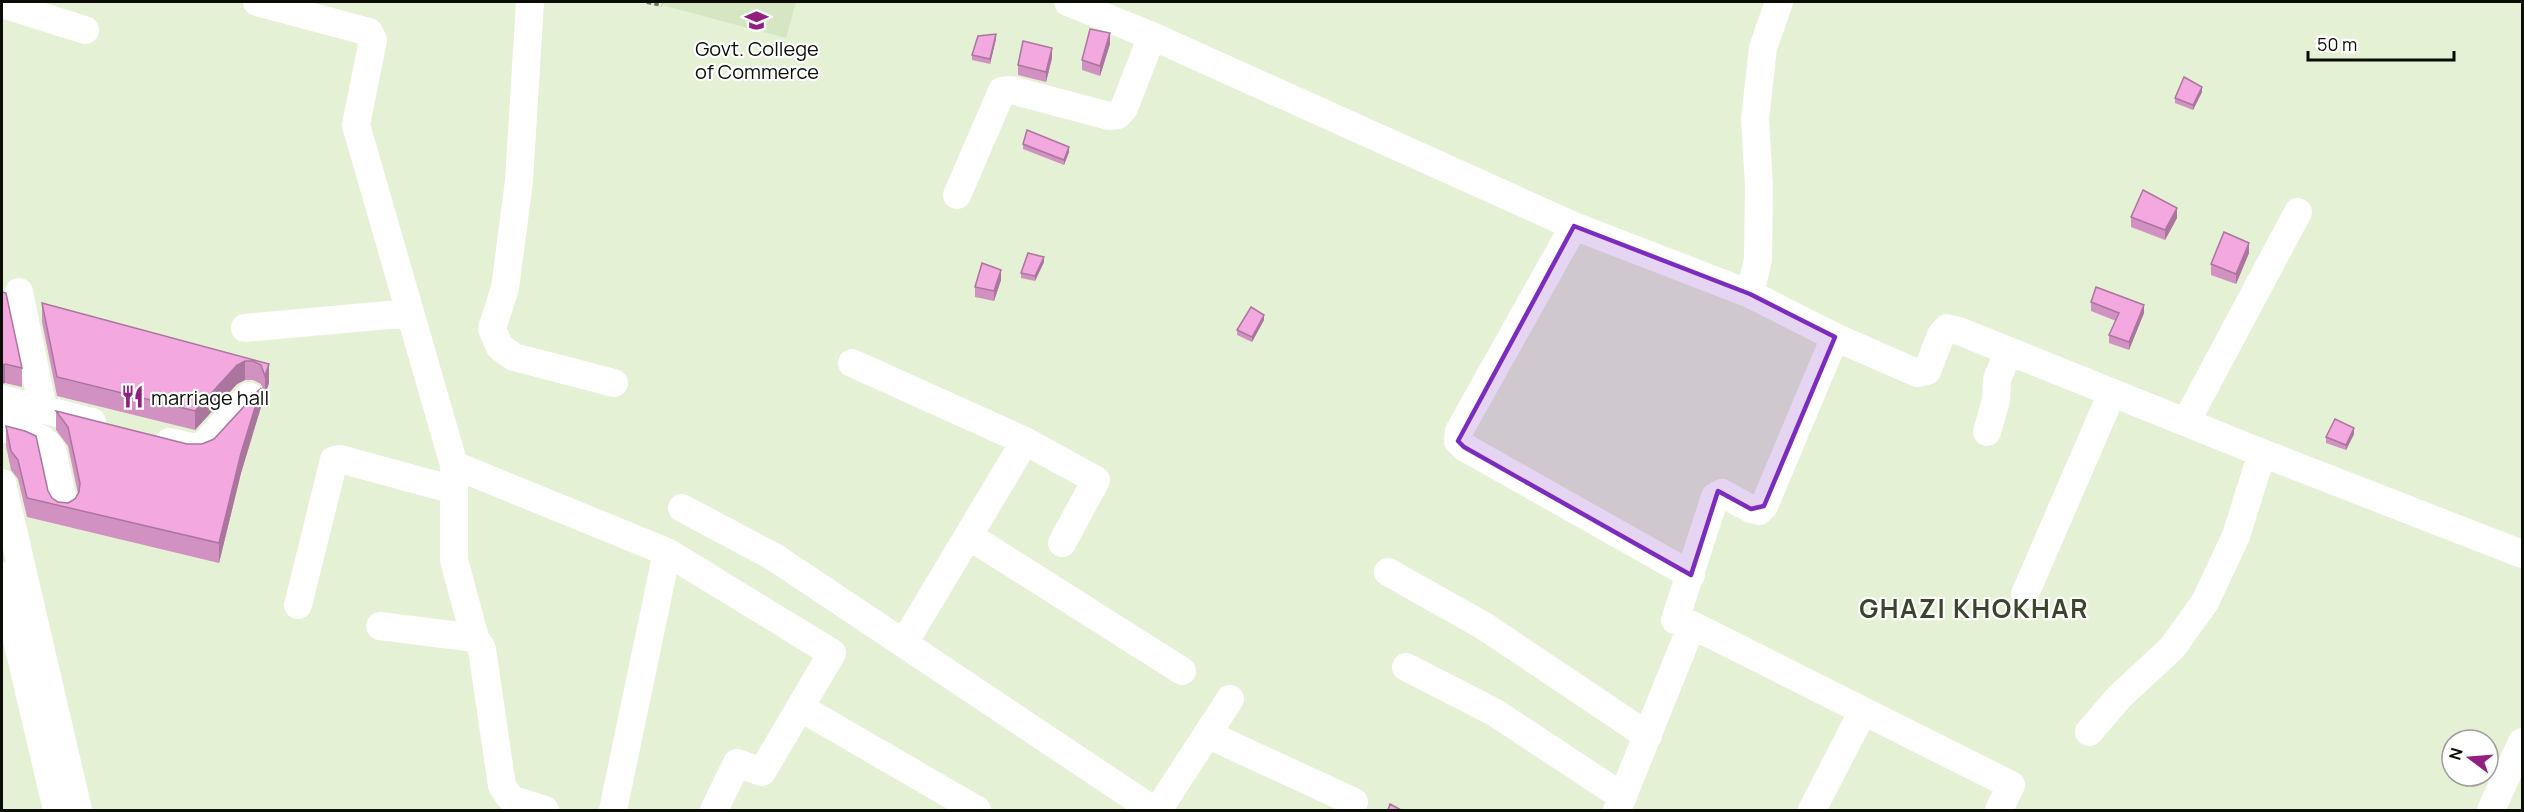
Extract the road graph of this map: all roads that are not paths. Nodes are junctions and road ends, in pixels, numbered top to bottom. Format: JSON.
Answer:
{"nodes":[{"id":1,"x":257,"y":2,"type":"edge"},
{"id":2,"x":530,"y":2,"type":"edge"},
{"id":3,"x":1068,"y":2,"type":"edge"},
{"id":4,"x":1779,"y":2,"type":"edge"},
{"id":5,"x":2,"y":4,"type":"edge"},
{"id":6,"x":85,"y":30,"type":"dead end"},
{"id":7,"x":1152,"y":36,"type":"junction"},
{"id":8,"x":957,"y":195,"type":"dead end"},
{"id":9,"x":2298,"y":212,"type":"dead end"},
{"id":10,"x":1574,"y":226,"type":"junction"},
{"id":11,"x":19,"y":292,"type":"dead end"},
{"id":12,"x":1750,"y":294,"type":"junction"},
{"id":13,"x":410,"y":314,"type":"junction"},
{"id":14,"x":245,"y":328,"type":"dead end"},
{"id":15,"x":1835,"y":337,"type":"junction"},
{"id":16,"x":2010,"y":351,"type":"junction"},
{"id":17,"x":852,"y":363,"type":"dead end"},
{"id":18,"x":614,"y":382,"type":"dead end"},
{"id":19,"x":2112,"y":393,"type":"junction"},
{"id":20,"x":249,"y":396,"type":"dead end"},
{"id":21,"x":2,"y":399,"type":"edge"},
{"id":22,"x":43,"y":410,"type":"junction"},
{"id":23,"x":2186,"y":422,"type":"junction"},
{"id":24,"x":112,"y":427,"type":"edge"},
{"id":25,"x":2,"y":428,"type":"edge"},
{"id":26,"x":1987,"y":432,"type":"dead end"},
{"id":27,"x":146,"y":436,"type":"edge"},
{"id":28,"x":1025,"y":441,"type":"junction"},
{"id":29,"x":2262,"y":453,"type":"junction"},
{"id":30,"x":454,"y":478,"type":"junction"},
{"id":31,"x":2,"y":483,"type":"edge"},
{"id":32,"x":64,"y":506,"type":"edge"},
{"id":33,"x":682,"y":508,"type":"dead end"},
{"id":34,"x":969,"y":536,"type":"junction"},
{"id":35,"x":1062,"y":543,"type":"dead end"},
{"id":36,"x":667,"y":552,"type":"junction"},
{"id":37,"x":2523,"y":554,"type":"edge"},
{"id":38,"x":1388,"y":572,"type":"dead end"},
{"id":39,"x":1691,"y":575,"type":"junction"},
{"id":40,"x":2,"y":576,"type":"edge"},
{"id":41,"x":2025,"y":594,"type":"dead end"},
{"id":42,"x":298,"y":605,"type":"dead end"},
{"id":43,"x":1692,"y":625,"type":"junction"},
{"id":44,"x":380,"y":626,"type":"dead end"},
{"id":45,"x":475,"y":639,"type":"junction"},
{"id":46,"x":904,"y":643,"type":"junction"},
{"id":47,"x":1406,"y":667,"type":"dead end"},
{"id":48,"x":1182,"y":671,"type":"dead end"},
{"id":49,"x":1230,"y":699,"type":"dead end"},
{"id":50,"x":801,"y":708,"type":"junction"},
{"id":51,"x":1863,"y":711,"type":"junction"},
{"id":52,"x":2088,"y":732,"type":"dead end"},
{"id":53,"x":1207,"y":734,"type":"junction"},
{"id":54,"x":1648,"y":736,"type":"junction"},
{"id":55,"x":2523,"y":742,"type":"edge"},
{"id":56,"x":1354,"y":802,"type":"dead end"},
{"id":57,"x":1620,"y":804,"type":"edge"},
{"id":58,"x":57,"y":810,"type":"edge"},
{"id":59,"x":78,"y":810,"type":"edge"},
{"id":60,"x":545,"y":810,"type":"edge"},
{"id":61,"x":613,"y":810,"type":"edge"},
{"id":62,"x":714,"y":810,"type":"edge"},
{"id":63,"x":977,"y":810,"type":"edge"},
{"id":64,"x":1155,"y":810,"type":"edge"},
{"id":65,"x":1812,"y":810,"type":"edge"},
{"id":66,"x":1999,"y":810,"type":"edge"},
{"id":67,"x":2491,"y":810,"type":"edge"}],
"edges":[{"from":1,"to":13,"type":"street"},
{"from":2,"to":18,"type":"street"},
{"from":3,"to":7,"type":"street"},
{"from":4,"to":12,"type":"street"},
{"from":5,"to":6,"type":"street"},
{"from":7,"to":8,"type":"street"},
{"from":7,"to":10,"type":"street"},
{"from":9,"to":23,"type":"street"},
{"from":10,"to":12,"type":"street"},
{"from":10,"to":39,"type":"street"},
{"from":11,"to":22,"type":"street"},
{"from":12,"to":15,"type":"street"},
{"from":13,"to":14,"type":"street"},
{"from":13,"to":30,"type":"street"},
{"from":15,"to":16,"type":"street"},
{"from":15,"to":39,"type":"street"},
{"from":16,"to":19,"type":"street"},
{"from":16,"to":26,"type":"street"},
{"from":17,"to":28,"type":"street"},
{"from":19,"to":23,"type":"street"},
{"from":19,"to":41,"type":"street"},
{"from":20,"to":27,"type":"street"},
{"from":21,"to":22,"type":"street"},
{"from":22,"to":24,"type":"street"},
{"from":23,"to":29,"type":"street"},
{"from":25,"to":32,"type":"street"},
{"from":28,"to":34,"type":"street"},
{"from":28,"to":35,"type":"street"},
{"from":29,"to":37,"type":"street"},
{"from":29,"to":52,"type":"street"},
{"from":30,"to":36,"type":"street"},
{"from":30,"to":42,"type":"street"},
{"from":30,"to":45,"type":"street"},
{"from":31,"to":59,"type":"street"},
{"from":33,"to":46,"type":"street"},
{"from":34,"to":46,"type":"street"},
{"from":34,"to":48,"type":"street"},
{"from":36,"to":50,"type":"street"},
{"from":36,"to":61,"type":"street"},
{"from":38,"to":54,"type":"street"},
{"from":39,"to":43,"type":"street"},
{"from":40,"to":58,"type":"street"},
{"from":43,"to":51,"type":"street"},
{"from":43,"to":54,"type":"street"},
{"from":44,"to":45,"type":"street"},
{"from":45,"to":60,"type":"street"},
{"from":46,"to":64,"type":"street"},
{"from":47,"to":57,"type":"street"},
{"from":49,"to":53,"type":"street"},
{"from":50,"to":62,"type":"street"},
{"from":50,"to":63,"type":"street"},
{"from":51,"to":65,"type":"street"},
{"from":51,"to":66,"type":"street"},
{"from":53,"to":56,"type":"street"},
{"from":53,"to":64,"type":"street"},
{"from":54,"to":57,"type":"street"},
{"from":55,"to":67,"type":"street"}]}
